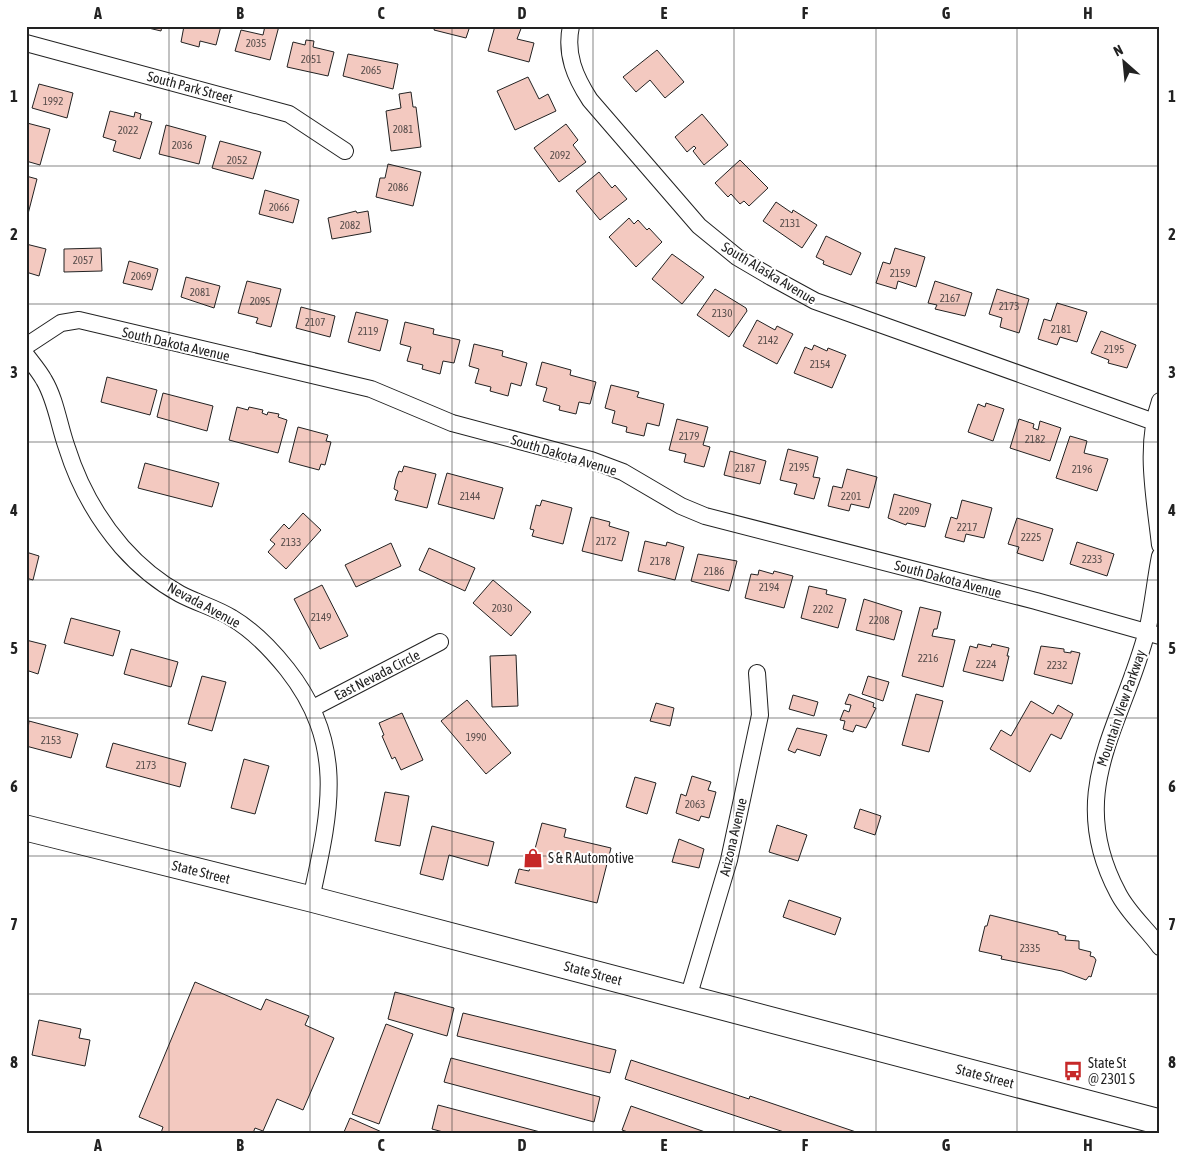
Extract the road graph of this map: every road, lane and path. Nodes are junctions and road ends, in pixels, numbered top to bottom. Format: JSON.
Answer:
{"nodes":[{"id":1,"x":571,"y":26,"type":"edge"},
{"id":2,"x":26,"y":44,"type":"edge"},
{"id":3,"x":345,"y":151,"type":"dead end"},
{"id":4,"x":26,"y":346,"type":"edge"},
{"id":5,"x":26,"y":355,"type":"edge"},
{"id":6,"x":1160,"y":401,"type":"edge"},
{"id":7,"x":1156,"y":423,"type":"edge"},
{"id":8,"x":1160,"y":545,"type":"edge"},
{"id":9,"x":1160,"y":556,"type":"edge"},
{"id":10,"x":1153,"y":634,"type":"edge"},
{"id":11,"x":440,"y":642,"type":"dead end"},
{"id":12,"x":757,"y":672,"type":"dead end"},
{"id":13,"x":314,"y":708,"type":"junction"},
{"id":14,"x":26,"y":828,"type":"edge"},
{"id":15,"x":311,"y":900,"type":"junction"},
{"id":16,"x":1160,"y":947,"type":"edge"},
{"id":17,"x":688,"y":998,"type":"junction"},
{"id":18,"x":1160,"y":1122,"type":"edge"}],
"edges":[{"from":1,"to":7,"type":"street","name":"South Alaska Avenue"},
{"from":2,"to":3,"type":"street","name":"South Park Street"},
{"from":4,"to":10,"type":"street","name":"South Dakota Avenue"},
{"from":5,"to":13,"type":"street","name":"Nevada Avenue"},
{"from":6,"to":7,"type":"street"},
{"from":7,"to":8,"type":"street"},
{"from":9,"to":10,"type":"street","name":"Mountain View Parkway"},
{"from":10,"to":16,"type":"street","name":"Mountain View Parkway"},
{"from":11,"to":13,"type":"street","name":"East Nevada Circle"},
{"from":12,"to":17,"type":"street","name":"Arizona Avenue"},
{"from":13,"to":15,"type":"street","name":"Nevada Avenue"},
{"from":14,"to":15,"type":"main road","name":"State Street"},
{"from":15,"to":17,"type":"main road","name":"State Street"},
{"from":17,"to":18,"type":"main road","name":"State Street"}]}
